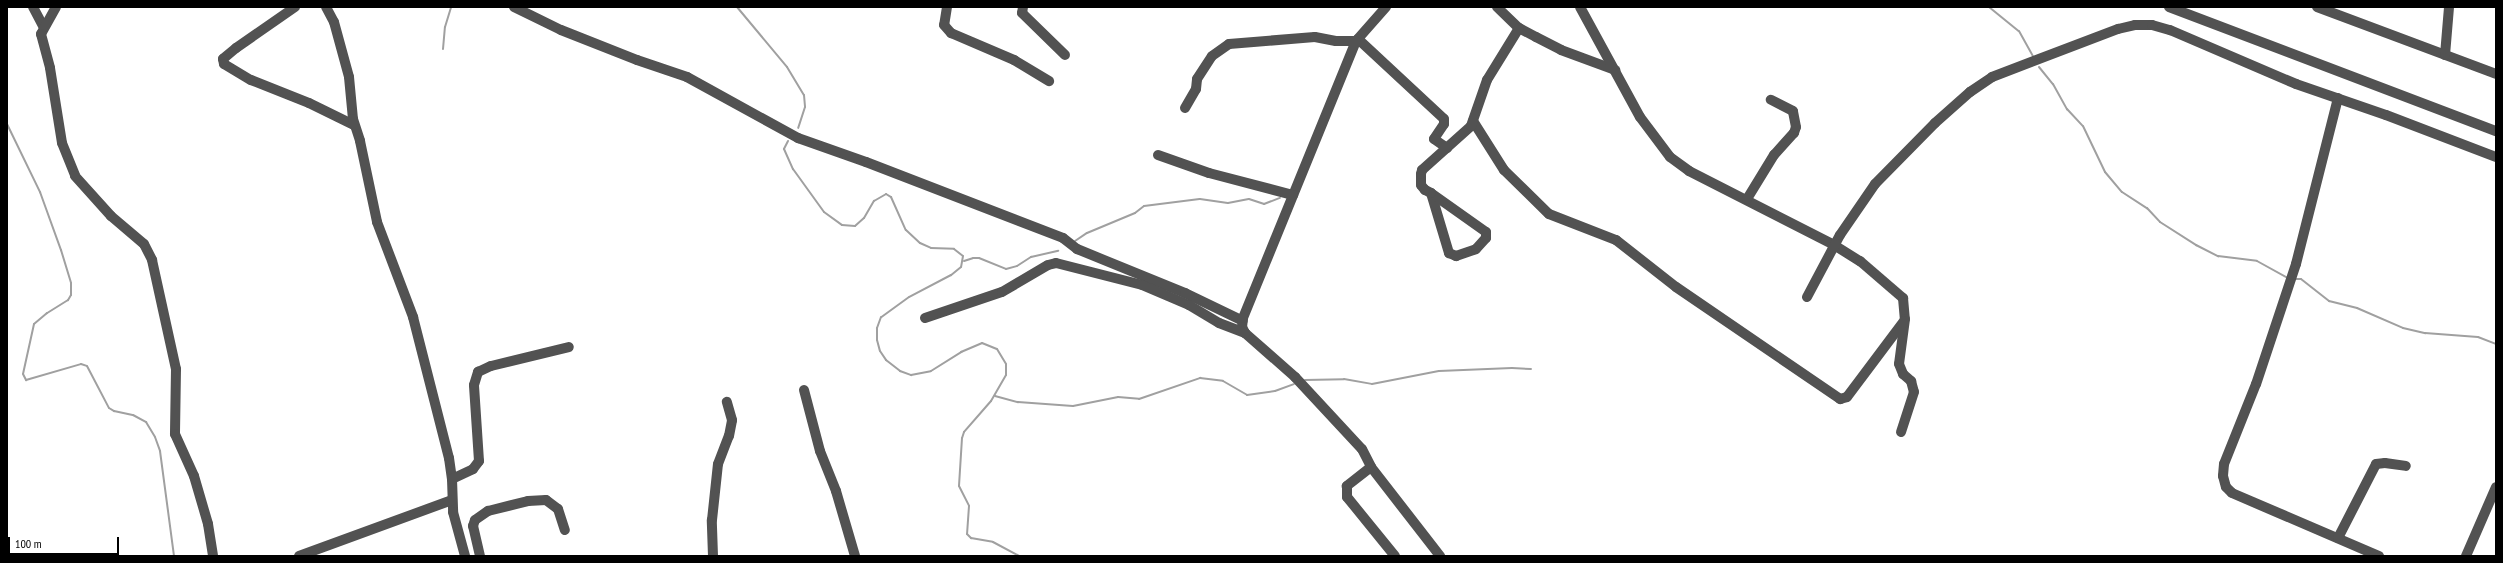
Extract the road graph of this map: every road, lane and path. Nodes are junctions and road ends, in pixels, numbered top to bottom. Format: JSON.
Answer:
{"nodes":[{"id":1,"x":33,"y":7,"type":"edge"},
{"id":2,"x":56,"y":7,"type":"edge"},
{"id":3,"x":295,"y":7,"type":"edge"},
{"id":4,"x":326,"y":7,"type":"edge"},
{"id":5,"x":514,"y":7,"type":"edge"},
{"id":6,"x":947,"y":7,"type":"edge"},
{"id":7,"x":1023,"y":7,"type":"edge"},
{"id":8,"x":1386,"y":7,"type":"edge"},
{"id":9,"x":1497,"y":7,"type":"edge"},
{"id":10,"x":1580,"y":7,"type":"edge"},
{"id":11,"x":2168,"y":7,"type":"edge"},
{"id":12,"x":2317,"y":7,"type":"edge"},
{"id":13,"x":2449,"y":7,"type":"edge"},
{"id":14,"x":43,"y":26,"type":"junction"},
{"id":15,"x":1519,"y":28,"type":"junction"},
{"id":16,"x":1357,"y":40,"type":"junction"},
{"id":17,"x":1065,"y":55,"type":"dead end"},
{"id":18,"x":2445,"y":56,"type":"junction"},
{"id":19,"x":1615,"y":70,"type":"junction"},
{"id":20,"x":2496,"y":74,"type":"edge"},
{"id":21,"x":1050,"y":81,"type":"dead end"},
{"id":22,"x":2338,"y":98,"type":"junction"},
{"id":23,"x":1771,"y":100,"type":"dead end"},
{"id":24,"x":1185,"y":108,"type":"dead end"},
{"id":25,"x":1473,"y":121,"type":"junction"},
{"id":26,"x":354,"y":125,"type":"junction"},
{"id":27,"x":2496,"y":131,"type":"edge"},
{"id":28,"x":1446,"y":148,"type":"junction"},
{"id":29,"x":1158,"y":155,"type":"dead end"},
{"id":30,"x":2496,"y":157,"type":"edge"},
{"id":31,"x":1431,"y":193,"type":"junction"},
{"id":32,"x":1293,"y":195,"type":"junction"},
{"id":33,"x":1747,"y":199,"type":"junction"},
{"id":34,"x":1834,"y":245,"type":"junction"},
{"id":35,"x":1807,"y":296,"type":"dead end"},
{"id":36,"x":925,"y":318,"type":"dead end"},
{"id":37,"x":1905,"y":319,"type":"junction"},
{"id":38,"x":1243,"y":321,"type":"junction"},
{"id":39,"x":1245,"y":333,"type":"junction"},
{"id":40,"x":569,"y":347,"type":"dead end"},
{"id":41,"x":804,"y":390,"type":"dead end"},
{"id":42,"x":727,"y":402,"type":"dead end"},
{"id":43,"x":1901,"y":432,"type":"dead end"},
{"id":44,"x":2406,"y":466,"type":"dead end"},
{"id":45,"x":1371,"y":467,"type":"junction"},
{"id":46,"x":452,"y":479,"type":"junction"},
{"id":47,"x":2496,"y":487,"type":"edge"},
{"id":48,"x":452,"y":500,"type":"junction"},
{"id":49,"x":565,"y":530,"type":"dead end"},
{"id":50,"x":2338,"y":538,"type":"junction"},
{"id":51,"x":213,"y":556,"type":"edge"},
{"id":52,"x":300,"y":556,"type":"edge"},
{"id":53,"x":465,"y":556,"type":"edge"},
{"id":54,"x":480,"y":556,"type":"edge"},
{"id":55,"x":712,"y":556,"type":"edge"},
{"id":56,"x":855,"y":556,"type":"edge"},
{"id":57,"x":1395,"y":556,"type":"edge"},
{"id":58,"x":1440,"y":556,"type":"edge"},
{"id":59,"x":2379,"y":556,"type":"edge"},
{"id":60,"x":2466,"y":556,"type":"edge"}],
"edges":[{"from":1,"to":14,"type":"street"},
{"from":2,"to":14,"type":"street"},
{"from":3,"to":26,"type":"street"},
{"from":4,"to":26,"type":"street"},
{"from":5,"to":38,"type":"street"},
{"from":6,"to":21,"type":"street"},
{"from":7,"to":17,"type":"street"},
{"from":8,"to":16,"type":"street"},
{"from":9,"to":15,"type":"street"},
{"from":10,"to":19,"type":"street"},
{"from":11,"to":27,"type":"street"},
{"from":12,"to":18,"type":"street"},
{"from":13,"to":18,"type":"street"},
{"from":14,"to":51,"type":"street"},
{"from":15,"to":19,"type":"street"},
{"from":15,"to":25,"type":"street"},
{"from":16,"to":24,"type":"street"},
{"from":16,"to":28,"type":"street"},
{"from":16,"to":32,"type":"street"},
{"from":18,"to":20,"type":"street"},
{"from":19,"to":33,"type":"street"},
{"from":22,"to":30,"type":"street"},
{"from":22,"to":34,"type":"street"},
{"from":22,"to":50,"type":"street"},
{"from":23,"to":33,"type":"street"},
{"from":25,"to":28,"type":"street"},
{"from":25,"to":37,"type":"street"},
{"from":26,"to":46,"type":"street"},
{"from":28,"to":31,"type":"street"},
{"from":29,"to":32,"type":"street"},
{"from":31,"to":31,"type":"street"},
{"from":32,"to":38,"type":"street"},
{"from":33,"to":34,"type":"street"},
{"from":34,"to":35,"type":"street"},
{"from":34,"to":37,"type":"street"},
{"from":36,"to":39,"type":"street"},
{"from":37,"to":43,"type":"street"},
{"from":38,"to":39,"type":"street"},
{"from":39,"to":45,"type":"street"},
{"from":40,"to":46,"type":"street"},
{"from":41,"to":56,"type":"street"},
{"from":42,"to":55,"type":"street"},
{"from":44,"to":50,"type":"street"},
{"from":45,"to":57,"type":"street"},
{"from":45,"to":58,"type":"street"},
{"from":46,"to":48,"type":"street"},
{"from":47,"to":60,"type":"street"},
{"from":48,"to":52,"type":"street"},
{"from":48,"to":53,"type":"street"},
{"from":49,"to":54,"type":"street"},
{"from":50,"to":59,"type":"street"}]}
